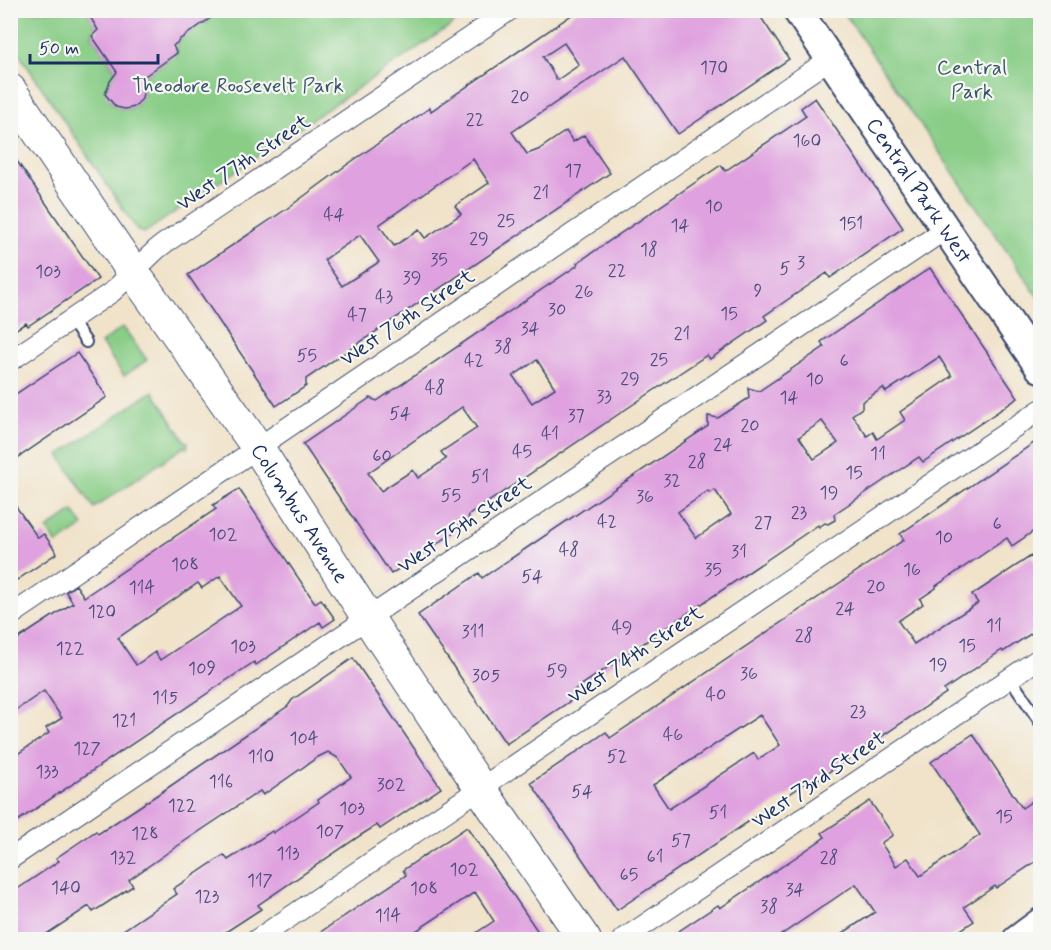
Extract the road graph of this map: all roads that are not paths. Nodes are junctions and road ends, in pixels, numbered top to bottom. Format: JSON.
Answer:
{"nodes":[{"id":1,"x":510,"y":10,"type":"edge"},
{"id":2,"x":797,"y":10,"type":"edge"},
{"id":3,"x":830,"y":58,"type":"junction"},
{"id":4,"x":15,"y":106,"type":"edge"},
{"id":5,"x":946,"y":229,"type":"junction"},
{"id":6,"x":133,"y":272,"type":"junction"},
{"id":7,"x":71,"y":320,"type":"junction"},
{"id":8,"x":86,"y":342,"type":"dead end"},
{"id":9,"x":10,"y":361,"type":"edge"},
{"id":10,"x":1041,"y":368,"type":"edge"},
{"id":11,"x":1041,"y":410,"type":"edge"},
{"id":12,"x":258,"y":448,"type":"junction"},
{"id":13,"x":10,"y":616,"type":"edge"},
{"id":14,"x":368,"y":618,"type":"junction"},
{"id":15,"x":1041,"y":658,"type":"edge"},
{"id":16,"x":1010,"y":678,"type":"junction"},
{"id":17,"x":1041,"y":722,"type":"edge"},
{"id":18,"x":480,"y":787,"type":"junction"},
{"id":19,"x":10,"y":860,"type":"edge"},
{"id":20,"x":1041,"y":923,"type":"edge"},
{"id":21,"x":256,"y":939,"type":"edge"},
{"id":22,"x":585,"y":939,"type":"edge"},
{"id":23,"x":622,"y":939,"type":"edge"},
{"id":24,"x":1017,"y":939,"type":"edge"}],
"edges":[{"from":1,"to":6,"type":"street","name":"West 77th Street"},
{"from":2,"to":3,"type":"main road","name":"Central Park West"},
{"from":3,"to":5,"type":"main road","name":"Central Park West"},
{"from":3,"to":12,"type":"street","name":"West 76th Street"},
{"from":4,"to":6,"type":"main road","name":"Columbus Avenue"},
{"from":5,"to":10,"type":"main road","name":"Central Park West"},
{"from":5,"to":14,"type":"street","name":"West 75th Street"},
{"from":6,"to":7,"type":"street","name":"West 77th Street"},
{"from":6,"to":12,"type":"main road","name":"Columbus Avenue"},
{"from":7,"to":8,"type":"lane"},
{"from":7,"to":9,"type":"street","name":"West 77th Street"},
{"from":11,"to":18,"type":"street","name":"West 74th Street"},
{"from":12,"to":13,"type":"street","name":"West 76th Street"},
{"from":12,"to":14,"type":"main road","name":"Columbus Avenue"},
{"from":14,"to":18,"type":"main road","name":"Columbus Avenue"},
{"from":14,"to":19,"type":"street","name":"West 75th Street"},
{"from":15,"to":16,"type":"street","name":"West 73rd Street"},
{"from":16,"to":17,"type":"lane"},
{"from":16,"to":23,"type":"street","name":"West 73rd Street"},
{"from":18,"to":21,"type":"street","name":"West 74th Street"},
{"from":18,"to":22,"type":"main road","name":"Columbus Avenue"},
{"from":20,"to":24,"type":"main road"}]}
